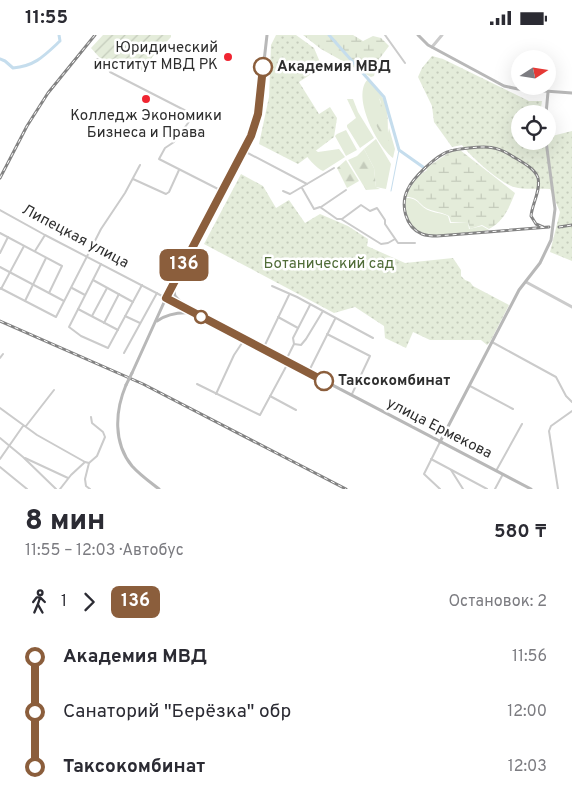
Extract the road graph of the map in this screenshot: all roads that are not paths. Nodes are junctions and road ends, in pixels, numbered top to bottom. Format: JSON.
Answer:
{"nodes":[{"id":1,"x":267,"y":35,"type":"edge"},
{"id":2,"x":385,"y":35,"type":"edge"},
{"id":3,"x":418,"y":35,"type":"edge"},
{"id":4,"x":442,"y":35,"type":"edge"},
{"id":5,"x":436,"y":41,"type":"junction"},
{"id":6,"x":427,"y":44,"type":"junction"},
{"id":7,"x":432,"y":47,"type":"junction"},
{"id":8,"x":97,"y":59,"type":"dead end"},
{"id":9,"x":405,"y":63,"type":"dead end"},
{"id":10,"x":511,"y":87,"type":"edge"},
{"id":11,"x":556,"y":93,"type":"edge"},
{"id":12,"x":572,"y":93,"type":"edge"},
{"id":13,"x":545,"y":95,"type":"edge"},
{"id":14,"x":545,"y":95,"type":"edge"},
{"id":15,"x":551,"y":95,"type":"edge"},
{"id":16,"x":547,"y":98,"type":"junction"},
{"id":17,"x":547,"y":105,"type":"edge"},
{"id":18,"x":547,"y":150,"type":"edge"},
{"id":19,"x":244,"y":151,"type":"junction"},
{"id":20,"x":140,"y":165,"type":"dead end"},
{"id":21,"x":334,"y":168,"type":"dead end"},
{"id":22,"x":179,"y":170,"type":"junction"},
{"id":23,"x":133,"y":179,"type":"junction"},
{"id":24,"x":308,"y":184,"type":"junction"},
{"id":25,"x":302,"y":188,"type":"junction"},
{"id":26,"x":222,"y":191,"type":"junction"},
{"id":27,"x":283,"y":191,"type":"dead end"},
{"id":28,"x":346,"y":191,"type":"dead end"},
{"id":29,"x":320,"y":207,"type":"junction"},
{"id":30,"x":0,"y":210,"type":"edge"},
{"id":31,"x":341,"y":219,"type":"junction"},
{"id":32,"x":0,"y":233,"type":"edge"},
{"id":33,"x":45,"y":235,"type":"junction"},
{"id":34,"x":8,"y":237,"type":"junction"},
{"id":35,"x":395,"y":239,"type":"junction"},
{"id":36,"x":415,"y":243,"type":"dead end"},
{"id":37,"x":24,"y":246,"type":"junction"},
{"id":38,"x":35,"y":251,"type":"junction"},
{"id":39,"x":0,"y":253,"type":"edge"},
{"id":40,"x":46,"y":257,"type":"junction"},
{"id":41,"x":88,"y":257,"type":"junction"},
{"id":42,"x":101,"y":264,"type":"junction"},
{"id":43,"x":0,"y":267,"type":"edge"},
{"id":44,"x":10,"y":272,"type":"junction"},
{"id":45,"x":531,"y":277,"type":"junction"},
{"id":46,"x":93,"y":280,"type":"junction"},
{"id":47,"x":526,"y":282,"type":"junction"},
{"id":48,"x":32,"y":284,"type":"junction"},
{"id":49,"x":173,"y":284,"type":"junction"},
{"id":50,"x":142,"y":285,"type":"junction"},
{"id":51,"x":531,"y":285,"type":"junction"},
{"id":52,"x":272,"y":286,"type":"dead end"},
{"id":53,"x":71,"y":287,"type":"junction"},
{"id":54,"x":107,"y":288,"type":"junction"},
{"id":55,"x":0,"y":289,"type":"edge"},
{"id":56,"x":49,"y":293,"type":"junction"},
{"id":57,"x":157,"y":293,"type":"junction"},
{"id":58,"x":119,"y":294,"type":"junction"},
{"id":59,"x":85,"y":295,"type":"junction"},
{"id":60,"x":289,"y":295,"type":"junction"},
{"id":61,"x":166,"y":298,"type":"junction"},
{"id":62,"x":25,"y":301,"type":"junction"},
{"id":63,"x":64,"y":301,"type":"junction"},
{"id":64,"x":133,"y":302,"type":"junction"},
{"id":65,"x":310,"y":304,"type":"junction"},
{"id":66,"x":572,"y":307,"type":"edge"},
{"id":67,"x":78,"y":309,"type":"junction"},
{"id":68,"x":323,"y":311,"type":"junction"},
{"id":69,"x":195,"y":314,"type":"junction"},
{"id":70,"x":92,"y":316,"type":"junction"},
{"id":71,"x":126,"y":316,"type":"junction"},
{"id":72,"x":278,"y":317,"type":"junction"},
{"id":73,"x":335,"y":319,"type":"junction"},
{"id":74,"x":104,"y":323,"type":"junction"},
{"id":75,"x":140,"y":323,"type":"junction"},
{"id":76,"x":155,"y":323,"type":"junction"},
{"id":77,"x":298,"y":328,"type":"junction"},
{"id":78,"x":118,"y":330,"type":"junction"},
{"id":79,"x":327,"y":333,"type":"junction"},
{"id":80,"x":373,"y":338,"type":"dead end"},
{"id":81,"x":244,"y":340,"type":"junction"},
{"id":82,"x":492,"y":342,"type":"junction"},
{"id":83,"x":294,"y":344,"type":"junction"},
{"id":84,"x":263,"y":349,"type":"junction"},
{"id":85,"x":124,"y":353,"type":"dead end"},
{"id":86,"x":3,"y":354,"type":"dead end"},
{"id":87,"x":0,"y":358,"type":"edge"},
{"id":88,"x":287,"y":362,"type":"junction"},
{"id":89,"x":308,"y":373,"type":"junction"},
{"id":90,"x":197,"y":384,"type":"dead end"},
{"id":91,"x":470,"y":386,"type":"junction"},
{"id":92,"x":54,"y":390,"type":"dead end"},
{"id":93,"x":216,"y":394,"type":"junction"},
{"id":94,"x":351,"y":395,"type":"junction"},
{"id":95,"x":270,"y":396,"type":"junction"},
{"id":96,"x":572,"y":402,"type":"edge"},
{"id":97,"x":0,"y":408,"type":"edge"},
{"id":98,"x":513,"y":409,"type":"dead end"},
{"id":99,"x":296,"y":410,"type":"dead end"},
{"id":100,"x":572,"y":411,"type":"edge"},
{"id":101,"x":91,"y":417,"type":"dead end"},
{"id":102,"x":522,"y":423,"type":"dead end"},
{"id":103,"x":24,"y":426,"type":"junction"},
{"id":104,"x":0,"y":438,"type":"edge"},
{"id":105,"x":440,"y":442,"type":"junction"},
{"id":106,"x":10,"y":445,"type":"junction"},
{"id":107,"x":23,"y":457,"type":"junction"},
{"id":108,"x":0,"y":459,"type":"edge"},
{"id":109,"x":431,"y":459,"type":"junction"},
{"id":110,"x":85,"y":461,"type":"junction"},
{"id":111,"x":89,"y":463,"type":"junction"},
{"id":112,"x":0,"y":467,"type":"edge"},
{"id":113,"x":450,"y":469,"type":"junction"},
{"id":114,"x":496,"y":471,"type":"junction"},
{"id":115,"x":503,"y":474,"type":"junction"},
{"id":116,"x":68,"y":478,"type":"junction"},
{"id":117,"x":86,"y":487,"type":"edge"},
{"id":118,"x":27,"y":489,"type":"edge"},
{"id":119,"x":56,"y":489,"type":"edge"},
{"id":120,"x":60,"y":489,"type":"edge"},
{"id":121,"x":90,"y":489,"type":"edge"},
{"id":122,"x":159,"y":489,"type":"edge"},
{"id":123,"x":440,"y":489,"type":"edge"},
{"id":124,"x":463,"y":489,"type":"edge"},
{"id":125,"x":486,"y":489,"type":"edge"},
{"id":126,"x":495,"y":489,"type":"edge"},
{"id":127,"x":531,"y":489,"type":"edge"},
{"id":128,"x":558,"y":489,"type":"edge"}],
"edges":[{"from":1,"to":19,"type":"main road"},
{"from":2,"to":9,"type":"street"},
{"from":3,"to":6,"type":"main road"},
{"from":4,"to":5,"type":"street"},
{"from":5,"to":6,"type":"street"},
{"from":5,"to":7,"type":"street"},
{"from":6,"to":7,"type":"main road"},
{"from":7,"to":10,"type":"main road"},
{"from":8,"to":22,"type":"street"},
{"from":11,"to":12,"type":"main road"},
{"from":13,"to":16,"type":"main road"},
{"from":14,"to":16,"type":"main road"},
{"from":15,"to":16,"type":"main road"},
{"from":16,"to":17,"type":"main road"},
{"from":18,"to":45,"type":"main road"},
{"from":19,"to":24,"type":"street"},
{"from":19,"to":26,"type":"main road"},
{"from":20,"to":23,"type":"street"},
{"from":21,"to":24,"type":"street"},
{"from":22,"to":23,"type":"street"},
{"from":22,"to":26,"type":"street"},
{"from":23,"to":41,"type":"street"},
{"from":24,"to":25,"type":"street"},
{"from":25,"to":27,"type":"street"},
{"from":25,"to":29,"type":"street"},
{"from":26,"to":49,"type":"main road"},
{"from":28,"to":29,"type":"street"},
{"from":29,"to":31,"type":"street"},
{"from":30,"to":33,"type":"street","name":"Липецкая улица"},
{"from":31,"to":35,"type":"street"},
{"from":31,"to":35,"type":"street"},
{"from":32,"to":34,"type":"street"},
{"from":33,"to":38,"type":"street"},
{"from":33,"to":41,"type":"street","name":"Липецкая улица"},
{"from":34,"to":37,"type":"street"},
{"from":34,"to":39,"type":"street"},
{"from":35,"to":36,"type":"street"},
{"from":37,"to":38,"type":"street"},
{"from":37,"to":44,"type":"street"},
{"from":38,"to":40,"type":"street"},
{"from":40,"to":48,"type":"street"},
{"from":40,"to":56,"type":"street"},
{"from":41,"to":42,"type":"street","name":"Липецкая улица"},
{"from":41,"to":53,"type":"street"},
{"from":42,"to":46,"type":"street"},
{"from":42,"to":50,"type":"street","name":"Липецкая улица"},
{"from":43,"to":44,"type":"street"},
{"from":44,"to":48,"type":"street"},
{"from":44,"to":55,"type":"street"},
{"from":45,"to":47,"type":"main road"},
{"from":45,"to":51,"type":"main road"},
{"from":46,"to":54,"type":"street"},
{"from":46,"to":59,"type":"street"},
{"from":47,"to":51,"type":"street"},
{"from":47,"to":82,"type":"main road"},
{"from":48,"to":56,"type":"street"},
{"from":48,"to":62,"type":"street"},
{"from":49,"to":61,"type":"main road"},
{"from":49,"to":69,"type":"main road"},
{"from":50,"to":57,"type":"street","name":"Липецкая улица"},
{"from":50,"to":64,"type":"street"},
{"from":51,"to":66,"type":"street"},
{"from":52,"to":60,"type":"street"},
{"from":53,"to":59,"type":"street"},
{"from":53,"to":63,"type":"street"},
{"from":54,"to":58,"type":"street"},
{"from":54,"to":70,"type":"street"},
{"from":55,"to":62,"type":"street"},
{"from":56,"to":63,"type":"street"},
{"from":57,"to":61,"type":"street","name":"Липецкая улица"},
{"from":57,"to":75,"type":"street"},
{"from":58,"to":64,"type":"street"},
{"from":58,"to":74,"type":"street"},
{"from":59,"to":67,"type":"street"},
{"from":60,"to":65,"type":"street"},
{"from":60,"to":72,"type":"street"},
{"from":61,"to":69,"type":"main road","name":"улица Ермекова"},
{"from":61,"to":76,"type":"main road"},
{"from":62,"to":63,"type":"street"},
{"from":64,"to":71,"type":"street"},
{"from":65,"to":68,"type":"street"},
{"from":65,"to":77,"type":"street"},
{"from":67,"to":70,"type":"street"},
{"from":67,"to":78,"type":"street"},
{"from":68,"to":73,"type":"street"},
{"from":68,"to":83,"type":"street"},
{"from":69,"to":76,"type":"main road"},
{"from":69,"to":81,"type":"main road","name":"улица Ермекова"},
{"from":70,"to":74,"type":"street"},
{"from":71,"to":75,"type":"street"},
{"from":71,"to":78,"type":"street"},
{"from":72,"to":77,"type":"street"},
{"from":72,"to":84,"type":"street"},
{"from":73,"to":79,"type":"street"},
{"from":73,"to":80,"type":"street"},
{"from":74,"to":78,"type":"street"},
{"from":75,"to":85,"type":"street"},
{"from":76,"to":122,"type":"main road","bridge":true},
{"from":77,"to":83,"type":"street"},
{"from":79,"to":89,"type":"street"},
{"from":79,"to":94,"type":"street"},
{"from":81,"to":84,"type":"main road","name":"улица Ермекова"},
{"from":81,"to":93,"type":"street"},
{"from":82,"to":91,"type":"main road"},
{"from":82,"to":96,"type":"street"},
{"from":83,"to":88,"type":"street"},
{"from":84,"to":88,"type":"main road","name":"улица Ермекова"},
{"from":86,"to":87,"type":"street"},
{"from":88,"to":89,"type":"main road","name":"улица Ермекова"},
{"from":88,"to":95,"type":"street"},
{"from":89,"to":94,"type":"main road","name":"улица Ермекова"},
{"from":90,"to":93,"type":"street"},
{"from":91,"to":98,"type":"street"},
{"from":91,"to":105,"type":"main road"},
{"from":92,"to":103,"type":"street"},
{"from":93,"to":95,"type":"street"},
{"from":94,"to":105,"type":"main road","name":"улица Ермекова"},
{"from":95,"to":99,"type":"street"},
{"from":97,"to":103,"type":"street"},
{"from":100,"to":128,"type":"street"},
{"from":101,"to":111,"type":"street"},
{"from":102,"to":114,"type":"street"},
{"from":103,"to":106,"type":"street"},
{"from":103,"to":110,"type":"street"},
{"from":104,"to":106,"type":"street"},
{"from":105,"to":109,"type":"street"},
{"from":105,"to":114,"type":"main road","name":"улица Ермекова"},
{"from":106,"to":107,"type":"street"},
{"from":106,"to":108,"type":"street"},
{"from":107,"to":116,"type":"street"},
{"from":107,"to":119,"type":"street"},
{"from":109,"to":113,"type":"street"},
{"from":109,"to":123,"type":"street"},
{"from":110,"to":111,"type":"street"},
{"from":110,"to":116,"type":"street"},
{"from":111,"to":117,"type":"street"},
{"from":112,"to":118,"type":"street"},
{"from":113,"to":124,"type":"street"},
{"from":113,"to":125,"type":"street"},
{"from":114,"to":115,"type":"main road","name":"улица Ермекова"},
{"from":115,"to":126,"type":"street"},
{"from":115,"to":127,"type":"main road","name":"улица Ермекова"},
{"from":116,"to":120,"type":"street"},
{"from":117,"to":121,"type":"street"}]}
